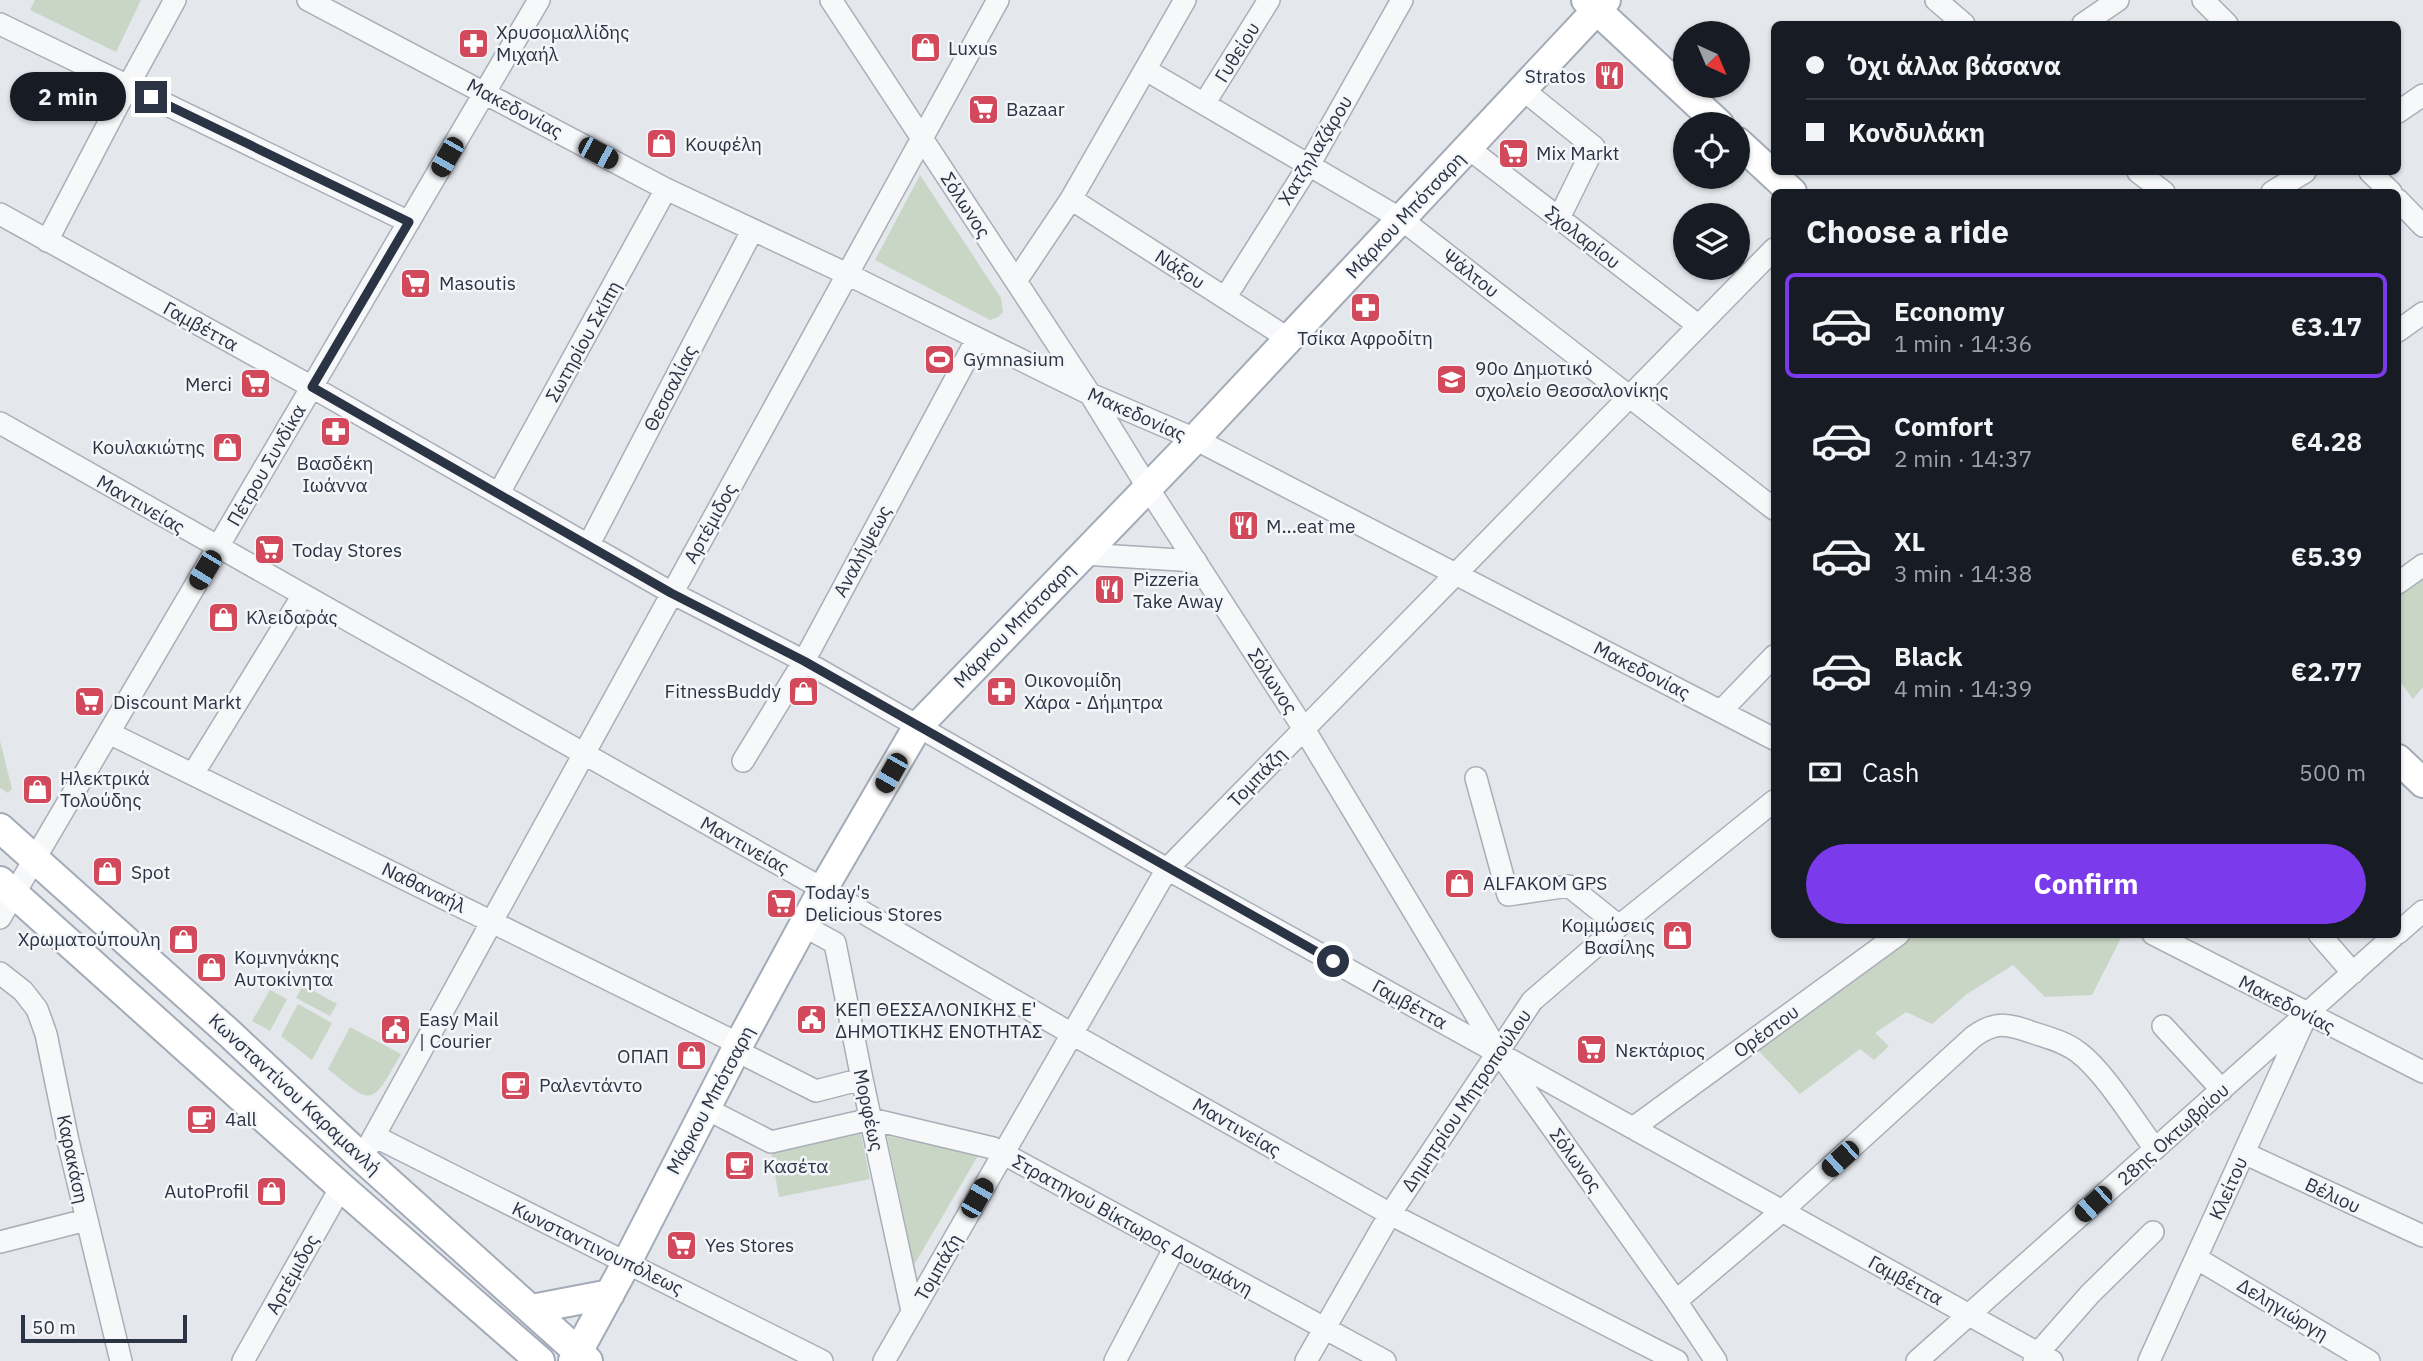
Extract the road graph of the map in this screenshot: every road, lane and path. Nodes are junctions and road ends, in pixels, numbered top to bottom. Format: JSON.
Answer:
{"nodes":[{"id":1,"x":176,"y":0,"type":"edge"},
{"id":2,"x":309,"y":0,"type":"edge"},
{"id":3,"x":540,"y":0,"type":"edge"},
{"id":4,"x":831,"y":0,"type":"edge"},
{"id":5,"x":998,"y":0,"type":"edge"},
{"id":6,"x":1185,"y":0,"type":"edge"},
{"id":7,"x":1269,"y":0,"type":"edge"},
{"id":8,"x":1402,"y":0,"type":"edge"},
{"id":9,"x":1936,"y":0,"type":"edge"},
{"id":10,"x":2118,"y":0,"type":"edge"},
{"id":11,"x":2203,"y":0,"type":"edge"},
{"id":12,"x":1596,"y":3,"type":"edge"},
{"id":13,"x":338,"y":6,"type":"edge"},
{"id":14,"x":1960,"y":21,"type":"edge"},
{"id":15,"x":2087,"y":21,"type":"edge"},
{"id":16,"x":2224,"y":21,"type":"edge"},
{"id":17,"x":0,"y":24,"type":"edge"},
{"id":18,"x":1146,"y":69,"type":"junction"},
{"id":19,"x":128,"y":86,"type":"junction"},
{"id":20,"x":1522,"y":89,"type":"junction"},
{"id":21,"x":485,"y":92,"type":"junction"},
{"id":22,"x":2423,"y":95,"type":"edge"},
{"id":23,"x":1205,"y":104,"type":"junction"},
{"id":24,"x":2401,"y":110,"type":"edge"},
{"id":25,"x":1707,"y":112,"type":"edge"},
{"id":26,"x":922,"y":138,"type":"junction"},
{"id":27,"x":1468,"y":148,"type":"junction"},
{"id":28,"x":1750,"y":153,"type":"edge"},
{"id":29,"x":1308,"y":165,"type":"junction"},
{"id":30,"x":1771,"y":173,"type":"edge"},
{"id":31,"x":1774,"y":175,"type":"edge"},
{"id":32,"x":2142,"y":175,"type":"edge"},
{"id":33,"x":2300,"y":175,"type":"edge"},
{"id":34,"x":2373,"y":175,"type":"edge"},
{"id":35,"x":666,"y":189,"type":"junction"},
{"id":36,"x":1789,"y":189,"type":"edge"},
{"id":37,"x":2160,"y":189,"type":"edge"},
{"id":38,"x":2277,"y":189,"type":"edge"},
{"id":39,"x":2387,"y":189,"type":"edge"},
{"id":40,"x":1071,"y":198,"type":"junction"},
{"id":41,"x":2401,"y":203,"type":"edge"},
{"id":42,"x":0,"y":214,"type":"edge"},
{"id":43,"x":1559,"y":218,"type":"junction"},
{"id":44,"x":1401,"y":219,"type":"junction"},
{"id":45,"x":409,"y":222,"type":"junction"},
{"id":46,"x":2423,"y":226,"type":"edge"},
{"id":47,"x":752,"y":231,"type":"junction"},
{"id":48,"x":47,"y":241,"type":"junction"},
{"id":49,"x":1771,"y":252,"type":"edge"},
{"id":50,"x":847,"y":274,"type":"junction"},
{"id":51,"x":1016,"y":281,"type":"junction"},
{"id":52,"x":1225,"y":298,"type":"junction"},
{"id":53,"x":2423,"y":313,"type":"edge"},
{"id":54,"x":1699,"y":326,"type":"junction"},
{"id":55,"x":2401,"y":329,"type":"edge"},
{"id":56,"x":977,"y":339,"type":"junction"},
{"id":57,"x":1289,"y":339,"type":"junction"},
{"id":58,"x":312,"y":387,"type":"junction"},
{"id":59,"x":1090,"y":394,"type":"junction"},
{"id":60,"x":1630,"y":396,"type":"junction"},
{"id":61,"x":0,"y":423,"type":"edge"},
{"id":62,"x":1195,"y":439,"type":"junction"},
{"id":63,"x":1148,"y":488,"type":"junction"},
{"id":64,"x":499,"y":493,"type":"junction"},
{"id":65,"x":1771,"y":507,"type":"edge"},
{"id":66,"x":589,"y":544,"type":"junction"},
{"id":67,"x":218,"y":547,"type":"junction"},
{"id":68,"x":1083,"y":554,"type":"junction"},
{"id":69,"x":1196,"y":561,"type":"junction"},
{"id":70,"x":2423,"y":565,"type":"edge"},
{"id":71,"x":1456,"y":574,"type":"junction"},
{"id":72,"x":2401,"y":581,"type":"edge"},
{"id":73,"x":671,"y":593,"type":"junction"},
{"id":74,"x":303,"y":595,"type":"junction"},
{"id":75,"x":1771,"y":659,"type":"edge"},
{"id":76,"x":804,"y":661,"type":"junction"},
{"id":77,"x":1721,"y":711,"type":"junction"},
{"id":78,"x":918,"y":726,"type":"junction"},
{"id":79,"x":1304,"y":729,"type":"junction"},
{"id":80,"x":109,"y":733,"type":"junction"},
{"id":81,"x":1771,"y":737,"type":"edge"},
{"id":82,"x":584,"y":754,"type":"junction"},
{"id":83,"x":743,"y":761,"type":"dead end"},
{"id":84,"x":193,"y":774,"type":"junction"},
{"id":85,"x":1476,"y":778,"type":"dead end"},
{"id":86,"x":1771,"y":803,"type":"edge"},
{"id":87,"x":0,"y":828,"type":"edge"},
{"id":88,"x":35,"y":859,"type":"junction"},
{"id":89,"x":1167,"y":869,"type":"junction"},
{"id":90,"x":823,"y":889,"type":"junction"},
{"id":91,"x":5,"y":890,"type":"edge"},
{"id":92,"x":2423,"y":911,"type":"edge"},
{"id":93,"x":0,"y":918,"type":"edge"},
{"id":94,"x":492,"y":920,"type":"junction"},
{"id":95,"x":804,"y":926,"type":"junction"},
{"id":96,"x":1619,"y":926,"type":"junction"},
{"id":97,"x":2401,"y":930,"type":"edge"},
{"id":98,"x":1894,"y":938,"type":"edge"},
{"id":99,"x":2161,"y":938,"type":"edge"},
{"id":100,"x":2322,"y":938,"type":"edge"},
{"id":101,"x":2392,"y":938,"type":"edge"},
{"id":102,"x":0,"y":973,"type":"edge"},
{"id":103,"x":2353,"y":973,"type":"junction"},
{"id":104,"x":2307,"y":1014,"type":"junction"},
{"id":105,"x":2163,"y":1026,"type":"dead end"},
{"id":106,"x":1072,"y":1034,"type":"junction"},
{"id":107,"x":737,"y":1047,"type":"junction"},
{"id":108,"x":1499,"y":1053,"type":"junction"},
{"id":109,"x":2423,"y":1072,"type":"edge"},
{"id":110,"x":862,"y":1079,"type":"junction"},
{"id":111,"x":2222,"y":1090,"type":"junction"},
{"id":112,"x":705,"y":1108,"type":"junction"},
{"id":113,"x":871,"y":1119,"type":"junction"},
{"id":114,"x":1633,"y":1128,"type":"junction"},
{"id":115,"x":368,"y":1147,"type":"junction"},
{"id":116,"x":2155,"y":1149,"type":"junction"},
{"id":117,"x":1003,"y":1153,"type":"junction"},
{"id":118,"x":2244,"y":1153,"type":"junction"},
{"id":119,"x":341,"y":1187,"type":"junction"},
{"id":120,"x":1782,"y":1211,"type":"junction"},
{"id":121,"x":1390,"y":1214,"type":"junction"},
{"id":122,"x":86,"y":1220,"type":"junction"},
{"id":123,"x":2153,"y":1232,"type":"dead end"},
{"id":124,"x":2423,"y":1236,"type":"edge"},
{"id":125,"x":0,"y":1242,"type":"edge"},
{"id":126,"x":1175,"y":1247,"type":"junction"},
{"id":127,"x":2196,"y":1258,"type":"junction"},
{"id":128,"x":627,"y":1262,"type":"junction"},
{"id":129,"x":610,"y":1294,"type":"junction"},
{"id":130,"x":1676,"y":1301,"type":"junction"},
{"id":131,"x":532,"y":1308,"type":"junction"},
{"id":132,"x":912,"y":1311,"type":"junction"},
{"id":133,"x":1969,"y":1315,"type":"junction"},
{"id":134,"x":1324,"y":1330,"type":"junction"},
{"id":135,"x":580,"y":1358,"type":"edge"},
{"id":136,"x":2041,"y":1358,"type":"edge"},
{"id":137,"x":121,"y":1361,"type":"edge"},
{"id":138,"x":243,"y":1361,"type":"edge"},
{"id":139,"x":540,"y":1361,"type":"edge"},
{"id":140,"x":821,"y":1361,"type":"edge"},
{"id":141,"x":884,"y":1361,"type":"edge"},
{"id":142,"x":1115,"y":1361,"type":"edge"},
{"id":143,"x":1306,"y":1361,"type":"edge"},
{"id":144,"x":1385,"y":1361,"type":"edge"},
{"id":145,"x":1676,"y":1361,"type":"edge"},
{"id":146,"x":1716,"y":1361,"type":"edge"},
{"id":147,"x":1917,"y":1361,"type":"edge"},
{"id":148,"x":2149,"y":1361,"type":"edge"},
{"id":149,"x":2369,"y":1361,"type":"edge"}],
"edges":[{"from":1,"to":19,"type":"street"},
{"from":2,"to":13,"type":"street","name":"Μακεδονίας"},
{"from":3,"to":21,"type":"street","name":"Πέτρου Συνδίκα"},
{"from":4,"to":26,"type":"street","name":"Σόλωνος"},
{"from":5,"to":26,"type":"street","name":"Αρτέμιδος"},
{"from":6,"to":18,"type":"street"},
{"from":7,"to":23,"type":"street","name":"Γυθείου"},
{"from":8,"to":29,"type":"street","name":"Χατζηλαζάρου"},
{"from":9,"to":14,"type":"street"},
{"from":10,"to":15,"type":"street"},
{"from":11,"to":16,"type":"street"},
{"from":12,"to":20,"type":"main road","name":"Μάρκου Μπότσαρη"},
{"from":12,"to":25,"type":"main road"},
{"from":13,"to":21,"type":"street","name":"Μακεδονίας"},
{"from":17,"to":19,"type":"street"},
{"from":18,"to":23,"type":"street","name":"Ψάλτου"},
{"from":18,"to":40,"type":"street"},
{"from":19,"to":45,"type":"street"},
{"from":19,"to":48,"type":"street"},
{"from":20,"to":27,"type":"main road","name":"Μάρκου Μπότσαρη"},
{"from":20,"to":43,"type":"street"},
{"from":21,"to":35,"type":"street","name":"Μακεδονίας"},
{"from":21,"to":45,"type":"street","name":"Πέτρου Συνδίκα"},
{"from":22,"to":24,"type":"street"},
{"from":23,"to":29,"type":"street","name":"Ψάλτου"},
{"from":26,"to":50,"type":"street","name":"Αρτέμιδος"},
{"from":26,"to":51,"type":"street","name":"Σόλωνος"},
{"from":27,"to":43,"type":"street","name":"Σχολαρίου"},
{"from":27,"to":44,"type":"main road","name":"Μάρκου Μπότσαρη"},
{"from":28,"to":30,"type":"main road"},
{"from":29,"to":44,"type":"street","name":"Ψάλτου"},
{"from":29,"to":52,"type":"street","name":"Χατζηλαζάρου"},
{"from":31,"to":36,"type":"main road"},
{"from":32,"to":37,"type":"street"},
{"from":33,"to":38,"type":"street"},
{"from":34,"to":39,"type":"street"},
{"from":35,"to":47,"type":"street","name":"Μακεδονίας"},
{"from":35,"to":64,"type":"street","name":"Σωτηρίου Σκίπη"},
{"from":40,"to":51,"type":"street"},
{"from":40,"to":52,"type":"street","name":"Νάξου"},
{"from":41,"to":46,"type":"street"},
{"from":42,"to":48,"type":"street","name":"Γαμβέττα"},
{"from":43,"to":54,"type":"street","name":"Σχολαρίου"},
{"from":44,"to":57,"type":"main road","name":"Μάρκου Μπότσαρη"},
{"from":44,"to":60,"type":"street","name":"Ψάλτου"},
{"from":45,"to":58,"type":"street","name":"Πέτρου Συνδίκα"},
{"from":47,"to":50,"type":"street","name":"Μακεδονίας"},
{"from":47,"to":66,"type":"street","name":"Θεσσαλίας"},
{"from":48,"to":58,"type":"street","name":"Γαμβέττα"},
{"from":49,"to":54,"type":"street","name":"Τομπάζη"},
{"from":50,"to":56,"type":"street","name":"Μακεδονίας"},
{"from":50,"to":73,"type":"street","name":"Αρτέμιδος"},
{"from":51,"to":59,"type":"street","name":"Σόλωνος"},
{"from":52,"to":57,"type":"street","name":"Νάξου"},
{"from":53,"to":55,"type":"street"},
{"from":54,"to":60,"type":"street","name":"Τομπάζη"},
{"from":56,"to":59,"type":"street","name":"Μακεδονίας"},
{"from":56,"to":76,"type":"street","name":"Αναλήψεως"},
{"from":57,"to":62,"type":"main road","name":"Μάρκου Μπότσαρη"},
{"from":58,"to":64,"type":"street","name":"Γαμβέττα"},
{"from":58,"to":67,"type":"street","name":"Πέτρου Συνδίκα"},
{"from":59,"to":62,"type":"street","name":"Μακεδονίας"},
{"from":59,"to":63,"type":"street","name":"Σόλωνος"},
{"from":60,"to":65,"type":"street","name":"Ψάλτου"},
{"from":60,"to":71,"type":"street","name":"Τομπάζη"},
{"from":61,"to":67,"type":"street","name":"Μαντινείας"},
{"from":62,"to":63,"type":"main road","name":"Μάρκου Μπότσαρη"},
{"from":62,"to":71,"type":"street","name":"Μακεδονίας"},
{"from":63,"to":68,"type":"main road","name":"Μάρκου Μπότσαρη"},
{"from":63,"to":69,"type":"street","name":"Σόλωνος"},
{"from":64,"to":66,"type":"street","name":"Γαμβέττα"},
{"from":66,"to":73,"type":"street","name":"Γαμβέττα"},
{"from":67,"to":74,"type":"street","name":"Μαντινείας"},
{"from":67,"to":80,"type":"street","name":"Πέτρου Συνδίκα"},
{"from":68,"to":69,"type":"street"},
{"from":68,"to":78,"type":"main road","name":"Μάρκου Μπότσαρη"},
{"from":69,"to":79,"type":"street","name":"Σόλωνος"},
{"from":70,"to":72,"type":"street"},
{"from":71,"to":77,"type":"street","name":"Μακεδονίας"},
{"from":71,"to":79,"type":"street","name":"Τομπάζη"},
{"from":73,"to":76,"type":"street","name":"Γαμβέττα"},
{"from":73,"to":82,"type":"street","name":"Αρτέμιδος"},
{"from":74,"to":82,"type":"street","name":"Μαντινείας"},
{"from":74,"to":84,"type":"street"},
{"from":75,"to":77,"type":"street"},
{"from":76,"to":78,"type":"street","name":"Γαμβέττα"},
{"from":76,"to":83,"type":"street","name":"Αναλήψεως"},
{"from":77,"to":81,"type":"street","name":"Μακεδονίας"},
{"from":78,"to":89,"type":"street","name":"Γαμβέττα"},
{"from":78,"to":90,"type":"main road","name":"Μάρκου Μπότσαρη"},
{"from":79,"to":89,"type":"street","name":"Τομπάζη"},
{"from":79,"to":108,"type":"street","name":"Σόλωνος"},
{"from":80,"to":84,"type":"street","name":"Ναθαναήλ"},
{"from":80,"to":88,"type":"street","name":"Πέτρου Συνδίκα"},
{"from":82,"to":90,"type":"street","name":"Μαντινείας"},
{"from":82,"to":94,"type":"street","name":"Αρτέμιδος"},
{"from":84,"to":94,"type":"street","name":"Ναθαναήλ"},
{"from":85,"to":96,"type":"street"},
{"from":86,"to":96,"type":"street","name":"Δημητρίου Μητροπούλου"},
{"from":87,"to":88,"type":"main road","name":"Κωνσταντίνου Καραμανλή"},
{"from":88,"to":91,"type":"street","name":"Πέτρου Συνδίκα"},
{"from":88,"to":115,"type":"main road","name":"Κωνσταντίνου Καραμανλή"},
{"from":89,"to":106,"type":"street","name":"Τομπάζη"},
{"from":89,"to":108,"type":"street","name":"Γαμβέττα"},
{"from":90,"to":95,"type":"main road","name":"Μάρκου Μπότσαρη"},
{"from":90,"to":106,"type":"street","name":"Μαντινείας"},
{"from":91,"to":93,"type":"street","name":"Πέτρου Συνδίκα"},
{"from":91,"to":119,"type":"main road","name":"Κωνσταντίνου Καραμανλή"},
{"from":92,"to":97,"type":"street","name":"28ης Οκτωβρίου"},
{"from":94,"to":107,"type":"street","name":"Ναθαναήλ"},
{"from":94,"to":115,"type":"street","name":"Αρτέμιδος"},
{"from":95,"to":107,"type":"main road","name":"Μάρκου Μπότσαρη"},
{"from":95,"to":110,"type":"street","name":"Μορφέως"},
{"from":96,"to":108,"type":"street","name":"Δημητρίου Μητροπούλου"},
{"from":98,"to":114,"type":"street","name":"Ορέστου"},
{"from":99,"to":104,"type":"street","name":"Μακεδονίας"},
{"from":100,"to":103,"type":"street"},
{"from":101,"to":103,"type":"street","name":"28ης Οκτωβρίου"},
{"from":102,"to":122,"type":"street","name":"Καρακάση"},
{"from":103,"to":104,"type":"street","name":"28ης Οκτωβρίου"},
{"from":104,"to":109,"type":"street","name":"Μακεδονίας"},
{"from":104,"to":111,"type":"street","name":"28ης Οκτωβρίου"},
{"from":104,"to":118,"type":"street","name":"Κλείτου"},
{"from":105,"to":111,"type":"street"},
{"from":106,"to":117,"type":"street","name":"Τομπάζη"},
{"from":106,"to":121,"type":"street","name":"Μαντινείας"},
{"from":107,"to":110,"type":"street","name":"Ναθαναήλ"},
{"from":107,"to":112,"type":"main road","name":"Μάρκου Μπότσαρη"},
{"from":108,"to":114,"type":"street","name":"Γαμβέττα"},
{"from":108,"to":121,"type":"street","name":"Δημητρίου Μητροπούλου"},
{"from":108,"to":130,"type":"street","name":"Σόλωνος"},
{"from":110,"to":113,"type":"street","name":"Μορφέως"},
{"from":111,"to":116,"type":"street","name":"28ης Οκτωβρίου"},
{"from":112,"to":113,"type":"street"},
{"from":112,"to":128,"type":"main road","name":"Μάρκου Μπότσαρη"},
{"from":113,"to":117,"type":"street","name":"Στρατηγού Βίκτωρος Δουσμάνη"},
{"from":113,"to":132,"type":"street","name":"Μορφέως"},
{"from":114,"to":120,"type":"street","name":"Γαμβέττα"},
{"from":115,"to":128,"type":"street","name":"Κωνσταντινουπόλεως"},
{"from":115,"to":131,"type":"main road","name":"Κωνσταντίνου Καραμανλή"},
{"from":116,"to":120,"type":"street"},
{"from":116,"to":133,"type":"street","name":"28ης Οκτωβρίου"},
{"from":117,"to":126,"type":"street","name":"Στρατηγού Βίκτωρος Δουσμάνη"},
{"from":117,"to":132,"type":"street","name":"Τομπάζη"},
{"from":118,"to":124,"type":"street","name":"Βέλιου"},
{"from":118,"to":127,"type":"street","name":"Κλείτου"},
{"from":119,"to":138,"type":"street","name":"Αρτέμιδος"},
{"from":119,"to":139,"type":"main road","name":"Κωνσταντίνου Καραμανλή"},
{"from":120,"to":130,"type":"street"},
{"from":120,"to":133,"type":"street","name":"Γαμβέττα"},
{"from":121,"to":134,"type":"street","name":"Δημητρίου Μητροπούλου"},
{"from":121,"to":145,"type":"street","name":"Μαντινείας"},
{"from":122,"to":125,"type":"street"},
{"from":122,"to":137,"type":"street","name":"Καρακάση"},
{"from":123,"to":136,"type":"street"},
{"from":126,"to":134,"type":"street","name":"Στρατηγού Βίκτωρος Δουσμάνη"},
{"from":126,"to":142,"type":"street"},
{"from":127,"to":148,"type":"street","name":"Κλείτου"},
{"from":127,"to":149,"type":"street","name":"Δεληγιώργη"},
{"from":128,"to":129,"type":"main road","name":"Μάρκου Μπότσαρη"},
{"from":128,"to":140,"type":"street","name":"Κωνσταντινουπόλεως"},
{"from":129,"to":131,"type":"main road"},
{"from":129,"to":135,"type":"main road","name":"Μάρκου Μπότσαρη"},
{"from":130,"to":146,"type":"street","name":"Σόλωνος"},
{"from":131,"to":135,"type":"main road","name":"Κωνσταντίνου Καραμανλή"},
{"from":132,"to":141,"type":"street","name":"Τομπάζη"},
{"from":133,"to":136,"type":"street","name":"Γαμβέττα"},
{"from":133,"to":147,"type":"street","name":"28ης Οκτωβρίου"},
{"from":134,"to":143,"type":"street","name":"Δημητρίου Μητροπούλου"},
{"from":134,"to":144,"type":"street","name":"Στρατηγού Βίκτωρος Δουσμάνη"}]}
